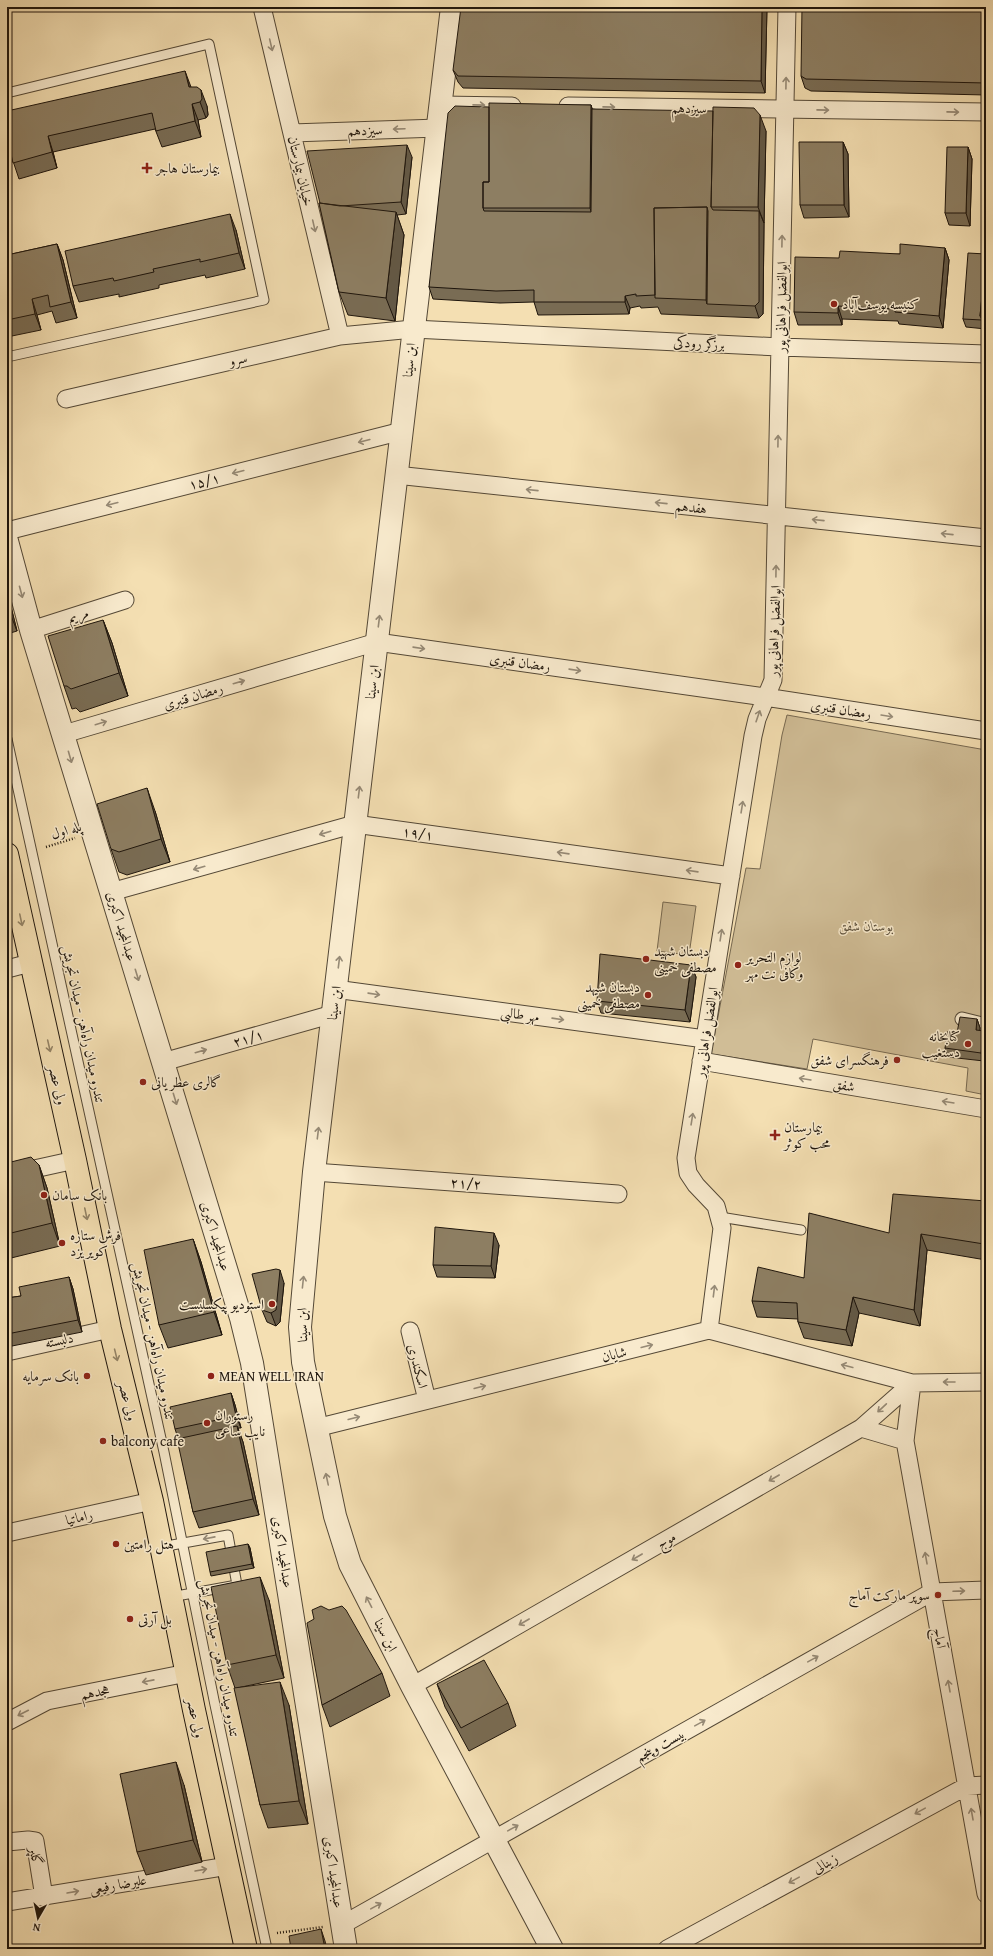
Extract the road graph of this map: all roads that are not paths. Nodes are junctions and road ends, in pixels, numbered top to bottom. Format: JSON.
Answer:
{"nodes":[{"id":1,"x":262,"y":7,"type":"edge"},
{"id":2,"x":452,"y":7,"type":"edge"},
{"id":3,"x":787,"y":7,"type":"edge"},
{"id":4,"x":7,"y":93,"type":"edge"},
{"id":5,"x":440,"y":104,"type":"junction"},
{"id":6,"x":526,"y":106,"type":"edge"},
{"id":7,"x":550,"y":106,"type":"edge"},
{"id":8,"x":785,"y":110,"type":"junction"},
{"id":9,"x":986,"y":112,"type":"edge"},
{"id":10,"x":438,"y":128,"type":"junction"},
{"id":11,"x":292,"y":133,"type":"junction"},
{"id":12,"x":413,"y":329,"type":"junction"},
{"id":13,"x":340,"y":336,"type":"junction"},
{"id":14,"x":780,"y":347,"type":"junction"},
{"id":15,"x":986,"y":354,"type":"edge"},
{"id":16,"x":7,"y":357,"type":"edge"},
{"id":17,"x":66,"y":399,"type":"dead end"},
{"id":18,"x":402,"y":431,"type":"junction"},
{"id":19,"x":396,"y":475,"type":"junction"},
{"id":20,"x":777,"y":516,"type":"junction"},
{"id":21,"x":7,"y":531,"type":"edge"},
{"id":22,"x":986,"y":538,"type":"edge"},
{"id":23,"x":7,"y":541,"type":"edge"},
{"id":24,"x":125,"y":600,"type":"dead end"},
{"id":25,"x":31,"y":630,"type":"junction"},
{"id":26,"x":377,"y":642,"type":"junction"},
{"id":27,"x":765,"y":697,"type":"junction"},
{"id":28,"x":986,"y":732,"type":"edge"},
{"id":29,"x":64,"y":734,"type":"junction"},
{"id":30,"x":7,"y":740,"type":"edge"},
{"id":31,"x":355,"y":824,"type":"junction"},
{"id":32,"x":7,"y":854,"type":"edge"},
{"id":33,"x":731,"y":876,"type":"junction"},
{"id":34,"x":111,"y":892,"type":"junction"},
{"id":35,"x":30,"y":963,"type":"junction"},
{"id":36,"x":7,"y":968,"type":"edge"},
{"id":37,"x":336,"y":989,"type":"junction"},
{"id":38,"x":333,"y":1014,"type":"junction"},
{"id":39,"x":962,"y":1019,"type":"edge"},
{"id":40,"x":986,"y":1025,"type":"edge"},
{"id":41,"x":705,"y":1039,"type":"junction"},
{"id":42,"x":702,"y":1061,"type":"junction"},
{"id":43,"x":163,"y":1062,"type":"junction"},
{"id":44,"x":986,"y":1108,"type":"edge"},
{"id":45,"x":75,"y":1160,"type":"junction"},
{"id":46,"x":314,"y":1172,"type":"junction"},
{"id":47,"x":7,"y":1175,"type":"edge"},
{"id":48,"x":618,"y":1194,"type":"dead end"},
{"id":49,"x":720,"y":1217,"type":"junction"},
{"id":50,"x":801,"y":1230,"type":"dead end"},
{"id":51,"x":110,"y":1329,"type":"junction"},
{"id":52,"x":709,"y":1330,"type":"junction"},
{"id":53,"x":410,"y":1331,"type":"dead end"},
{"id":54,"x":7,"y":1352,"type":"edge"},
{"id":55,"x":912,"y":1382,"type":"junction"},
{"id":56,"x":986,"y":1382,"type":"edge"},
{"id":57,"x":427,"y":1400,"type":"junction"},
{"id":58,"x":316,"y":1428,"type":"junction"},
{"id":59,"x":861,"y":1428,"type":"junction"},
{"id":60,"x":905,"y":1441,"type":"junction"},
{"id":61,"x":152,"y":1501,"type":"junction"},
{"id":62,"x":7,"y":1533,"type":"edge"},
{"id":63,"x":183,"y":1543,"type":"junction"},
{"id":64,"x":161,"y":1547,"type":"junction"},
{"id":65,"x":986,"y":1590,"type":"edge"},
{"id":66,"x":932,"y":1592,"type":"junction"},
{"id":67,"x":193,"y":1594,"type":"junction"},
{"id":68,"x":171,"y":1597,"type":"junction"},
{"id":69,"x":187,"y":1673,"type":"junction"},
{"id":70,"x":412,"y":1686,"type":"junction"},
{"id":71,"x":7,"y":1722,"type":"edge"},
{"id":72,"x":967,"y":1786,"type":"junction"},
{"id":73,"x":986,"y":1786,"type":"edge"},
{"id":74,"x":494,"y":1839,"type":"junction"},
{"id":75,"x":7,"y":1842,"type":"edge"},
{"id":76,"x":228,"y":1866,"type":"junction"},
{"id":77,"x":986,"y":1894,"type":"edge"},
{"id":78,"x":44,"y":1897,"type":"junction"},
{"id":79,"x":7,"y":1902,"type":"edge"},
{"id":80,"x":342,"y":1925,"type":"junction"},
{"id":81,"x":246,"y":1949,"type":"edge"},
{"id":82,"x":267,"y":1949,"type":"edge"},
{"id":83,"x":346,"y":1949,"type":"edge"},
{"id":84,"x":552,"y":1949,"type":"edge"},
{"id":85,"x":667,"y":1949,"type":"edge"}],
"edges":[{"from":1,"to":11,"type":"street","name":"خیابان بیمارستان","one_way":true},
{"from":2,"to":5,"type":"street","name":"ابن سینا"},
{"from":8,"to":3,"type":"street","name":"ابوالفضل فراهانی پور","one_way":true},
{"from":4,"to":16,"type":"lane"},
{"from":5,"to":6,"type":"street","one_way":true},
{"from":5,"to":10,"type":"street","name":"ابن سینا"},
{"from":7,"to":8,"type":"street","name":"سیزدهم","one_way":true},
{"from":8,"to":9,"type":"street","name":"سیزدهم","one_way":true},
{"from":14,"to":8,"type":"street","name":"ابوالفضل فراهانی پور","one_way":true},
{"from":10,"to":11,"type":"street","name":"سیزدهم","one_way":true},
{"from":10,"to":12,"type":"street","name":"ابن سینا"},
{"from":11,"to":13,"type":"street","name":"خیابان بیمارستان","one_way":true},
{"from":12,"to":13,"type":"street","name":"سرو"},
{"from":12,"to":14,"type":"street","name":"برزگر رودکی"},
{"from":12,"to":18,"type":"street","name":"ابن سینا"},
{"from":13,"to":17,"type":"street","name":"سرو"},
{"from":14,"to":15,"type":"street","name":"برزگر رودکی"},
{"from":20,"to":14,"type":"street","name":"ابوالفضل فراهانی پور","one_way":true},
{"from":18,"to":19,"type":"street","name":"ابن سینا"},
{"from":18,"to":21,"type":"street","name":"۱۵/۱","one_way":true},
{"from":20,"to":19,"type":"street","name":"هفدهم","one_way":true},
{"from":26,"to":19,"type":"street","name":"ابن سینا","one_way":true},
{"from":22,"to":20,"type":"street","name":"هفدهم","one_way":true},
{"from":27,"to":20,"type":"street","name":"ابوالفضل فراهانی پور","one_way":true},
{"from":23,"to":25,"type":"street","name":"عبدالمجید اکبری","one_way":true},
{"from":24,"to":25,"type":"street","name":"مریم"},
{"from":25,"to":29,"type":"street","name":"عبدالمجید اکبری"},
{"from":26,"to":27,"type":"street","name":"رمضان قنبری","one_way":true},
{"from":29,"to":26,"type":"street","name":"رمضان قنبری","one_way":true},
{"from":31,"to":26,"type":"street","name":"ابن سینا","one_way":true},
{"from":27,"to":28,"type":"street","name":"رمضان قنبری","one_way":true},
{"from":33,"to":27,"type":"street","name":"ابوالفضل فراهانی پور","one_way":true},
{"from":29,"to":34,"type":"street","name":"عبدالمجید اکبری","one_way":true},
{"from":30,"to":63,"type":"lane","name":"تندرو میدان راه‌آهن - میدان تجریش"},
{"from":33,"to":31,"type":"street","name":"۱۹/۱","one_way":true},
{"from":31,"to":34,"type":"street","name":"۱۹/۱","one_way":true},
{"from":37,"to":31,"type":"street","name":"ابن سینا","one_way":true},
{"from":32,"to":35,"type":"main road","name":"ولی عصر","one_way":true},
{"from":41,"to":33,"type":"street","name":"ابوالفضل فراهانی پور","one_way":true},
{"from":34,"to":43,"type":"street","name":"عبدالمجید اکبری","one_way":true},
{"from":35,"to":36,"type":"street"},
{"from":35,"to":45,"type":"main road","name":"ولی عصر","one_way":true},
{"from":37,"to":38,"type":"street","name":"ابن سینا"},
{"from":37,"to":41,"type":"street","name":"مهر طالبی","one_way":true},
{"from":43,"to":38,"type":"street","name":"۲۱/۱","one_way":true},
{"from":46,"to":38,"type":"street","name":"ابن سینا","one_way":true},
{"from":39,"to":40,"type":"street"},
{"from":41,"to":42,"type":"street","name":"ابوالفضل فراهانی پور"},
{"from":44,"to":42,"type":"street","name":"شفق","one_way":true},
{"from":49,"to":42,"type":"street","name":"ابوالفضل فراهانی پور","one_way":true},
{"from":43,"to":80,"type":"street","name":"عبدالمجید اکبری","one_way":true},
{"from":45,"to":47,"type":"street"},
{"from":45,"to":51,"type":"main road","name":"ولی عصر","one_way":true},
{"from":46,"to":48,"type":"street","name":"۲۱/۲"},
{"from":58,"to":46,"type":"street","name":"ابن سینا","one_way":true},
{"from":49,"to":50,"type":"lane"},
{"from":52,"to":49,"type":"street","name":"ابوالفضل فراهانی پور","one_way":true},
{"from":51,"to":54,"type":"street","name":"دلبسته"},
{"from":51,"to":61,"type":"main road","name":"ولی عصر","one_way":true},
{"from":55,"to":52,"type":"street","name":"شایان","one_way":true},
{"from":57,"to":52,"type":"street","name":"شایان","one_way":true},
{"from":53,"to":57,"type":"street","name":"اسکندری"},
{"from":56,"to":55,"type":"street","name":"شایان","one_way":true},
{"from":55,"to":59,"type":"street","name":"موج","one_way":true},
{"from":55,"to":60,"type":"street","name":"آماج"},
{"from":58,"to":57,"type":"street","name":"شایان","one_way":true},
{"from":70,"to":58,"type":"street","name":"ابن سینا","one_way":true},
{"from":59,"to":60,"type":"street"},
{"from":59,"to":70,"type":"street","name":"موج","one_way":true},
{"from":66,"to":60,"type":"street","name":"آماج","one_way":true},
{"from":61,"to":62,"type":"street","name":"راماتیا"},
{"from":61,"to":64,"type":"main road","name":"ولی عصر"},
{"from":63,"to":64,"type":"lane"},
{"from":63,"to":67,"type":"lane","name":"تندرو میدان راه‌آهن - میدان تجریش"},
{"from":67,"to":63,"type":"lane","one_way":true},
{"from":64,"to":68,"type":"main road","name":"ولی عصر"},
{"from":66,"to":65,"type":"street","name":"بیست وپنجم","one_way":true},
{"from":72,"to":66,"type":"street","name":"آماج","one_way":true},
{"from":74,"to":66,"type":"street","name":"بیست وپنجم","one_way":true},
{"from":67,"to":68,"type":"lane"},
{"from":67,"to":82,"type":"lane","name":"تندرو میدان راه‌آهن - میدان تجریش"},
{"from":68,"to":69,"type":"main road","name":"ولی عصر"},
{"from":69,"to":71,"type":"street","name":"هجدهم","one_way":true},
{"from":69,"to":76,"type":"main road","name":"ولی عصر"},
{"from":70,"to":74,"type":"street","name":"ابن سینا"},
{"from":72,"to":73,"type":"street","name":"زینالی"},
{"from":77,"to":72,"type":"street","name":"آماج","one_way":true},
{"from":72,"to":85,"type":"street","name":"زینالی","one_way":true},
{"from":80,"to":74,"type":"street","name":"بیست وپنجم","one_way":true},
{"from":74,"to":84,"type":"street","name":"ابن سینا"},
{"from":75,"to":78,"type":"street","name":"گلپر"},
{"from":78,"to":76,"type":"street","name":"علیرضا رفیعی","one_way":true},
{"from":76,"to":81,"type":"main road","name":"ولی عصر"},
{"from":78,"to":79,"type":"street","name":"علیرضا رفیعی"},
{"from":80,"to":83,"type":"street","name":"عبدالمجید اکبری"}]}
